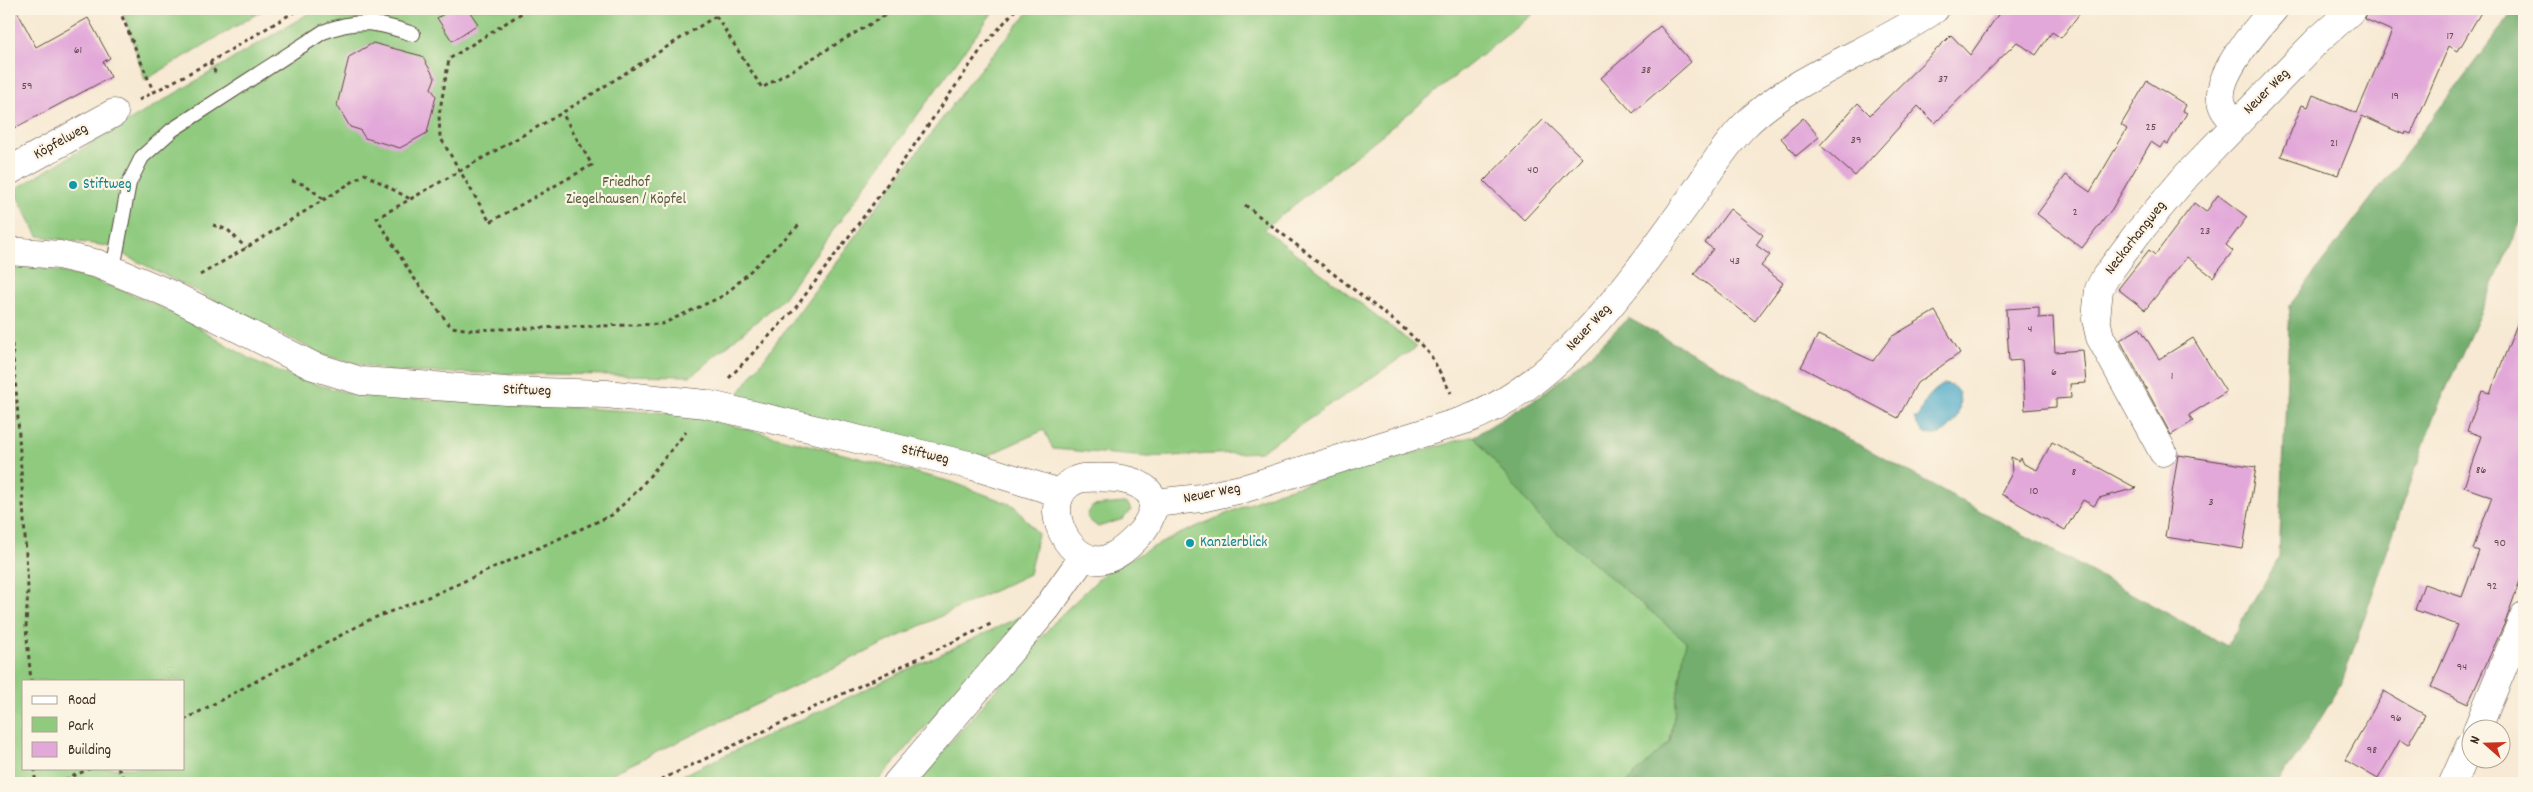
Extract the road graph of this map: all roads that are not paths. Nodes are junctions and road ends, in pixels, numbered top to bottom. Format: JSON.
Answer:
{"nodes":[{"id":1,"x":1935,"y":9,"type":"edge"},
{"id":2,"x":2274,"y":9,"type":"edge"},
{"id":3,"x":2353,"y":9,"type":"edge"},
{"id":4,"x":412,"y":34,"type":"dead end"},
{"id":5,"x":114,"y":113,"type":"road end"},
{"id":6,"x":2237,"y":123,"type":"junction"},
{"id":7,"x":9,"y":171,"type":"edge"},
{"id":8,"x":9,"y":251,"type":"edge"},
{"id":9,"x":113,"y":269,"type":"junction"},
{"id":10,"x":2163,"y":452,"type":"dead end"},
{"id":11,"x":1060,"y":492,"type":"junction"},
{"id":12,"x":1154,"y":503,"type":"junction"},
{"id":13,"x":1084,"y":556,"type":"junction"},
{"id":14,"x":2524,"y":616,"type":"edge"},
{"id":15,"x":2481,"y":720,"type":"edge"},
{"id":16,"x":2460,"y":767,"type":"edge"},
{"id":17,"x":897,"y":783,"type":"edge"},
{"id":18,"x":2453,"y":783,"type":"edge"}],
"edges":[{"from":1,"to":12,"type":"street","name":"Neuer Weg"},
{"from":2,"to":6,"type":"street","name":"Neuer Weg"},
{"from":3,"to":6,"type":"street","name":"Neuer Weg"},
{"from":4,"to":9,"type":"lane"},
{"from":5,"to":7,"type":"street","name":"Köpfelweg"},
{"from":6,"to":10,"type":"street","name":"Neckarhangweg"},
{"from":8,"to":9,"type":"street","name":"Stiftweg"},
{"from":9,"to":11,"type":"street","name":"Stiftweg"},
{"from":11,"to":12,"type":"street"},
{"from":11,"to":13,"type":"street"},
{"from":12,"to":13,"type":"street"},
{"from":13,"to":17,"type":"street"},
{"from":14,"to":15,"type":"street"},
{"from":16,"to":18,"type":"street"}]}
